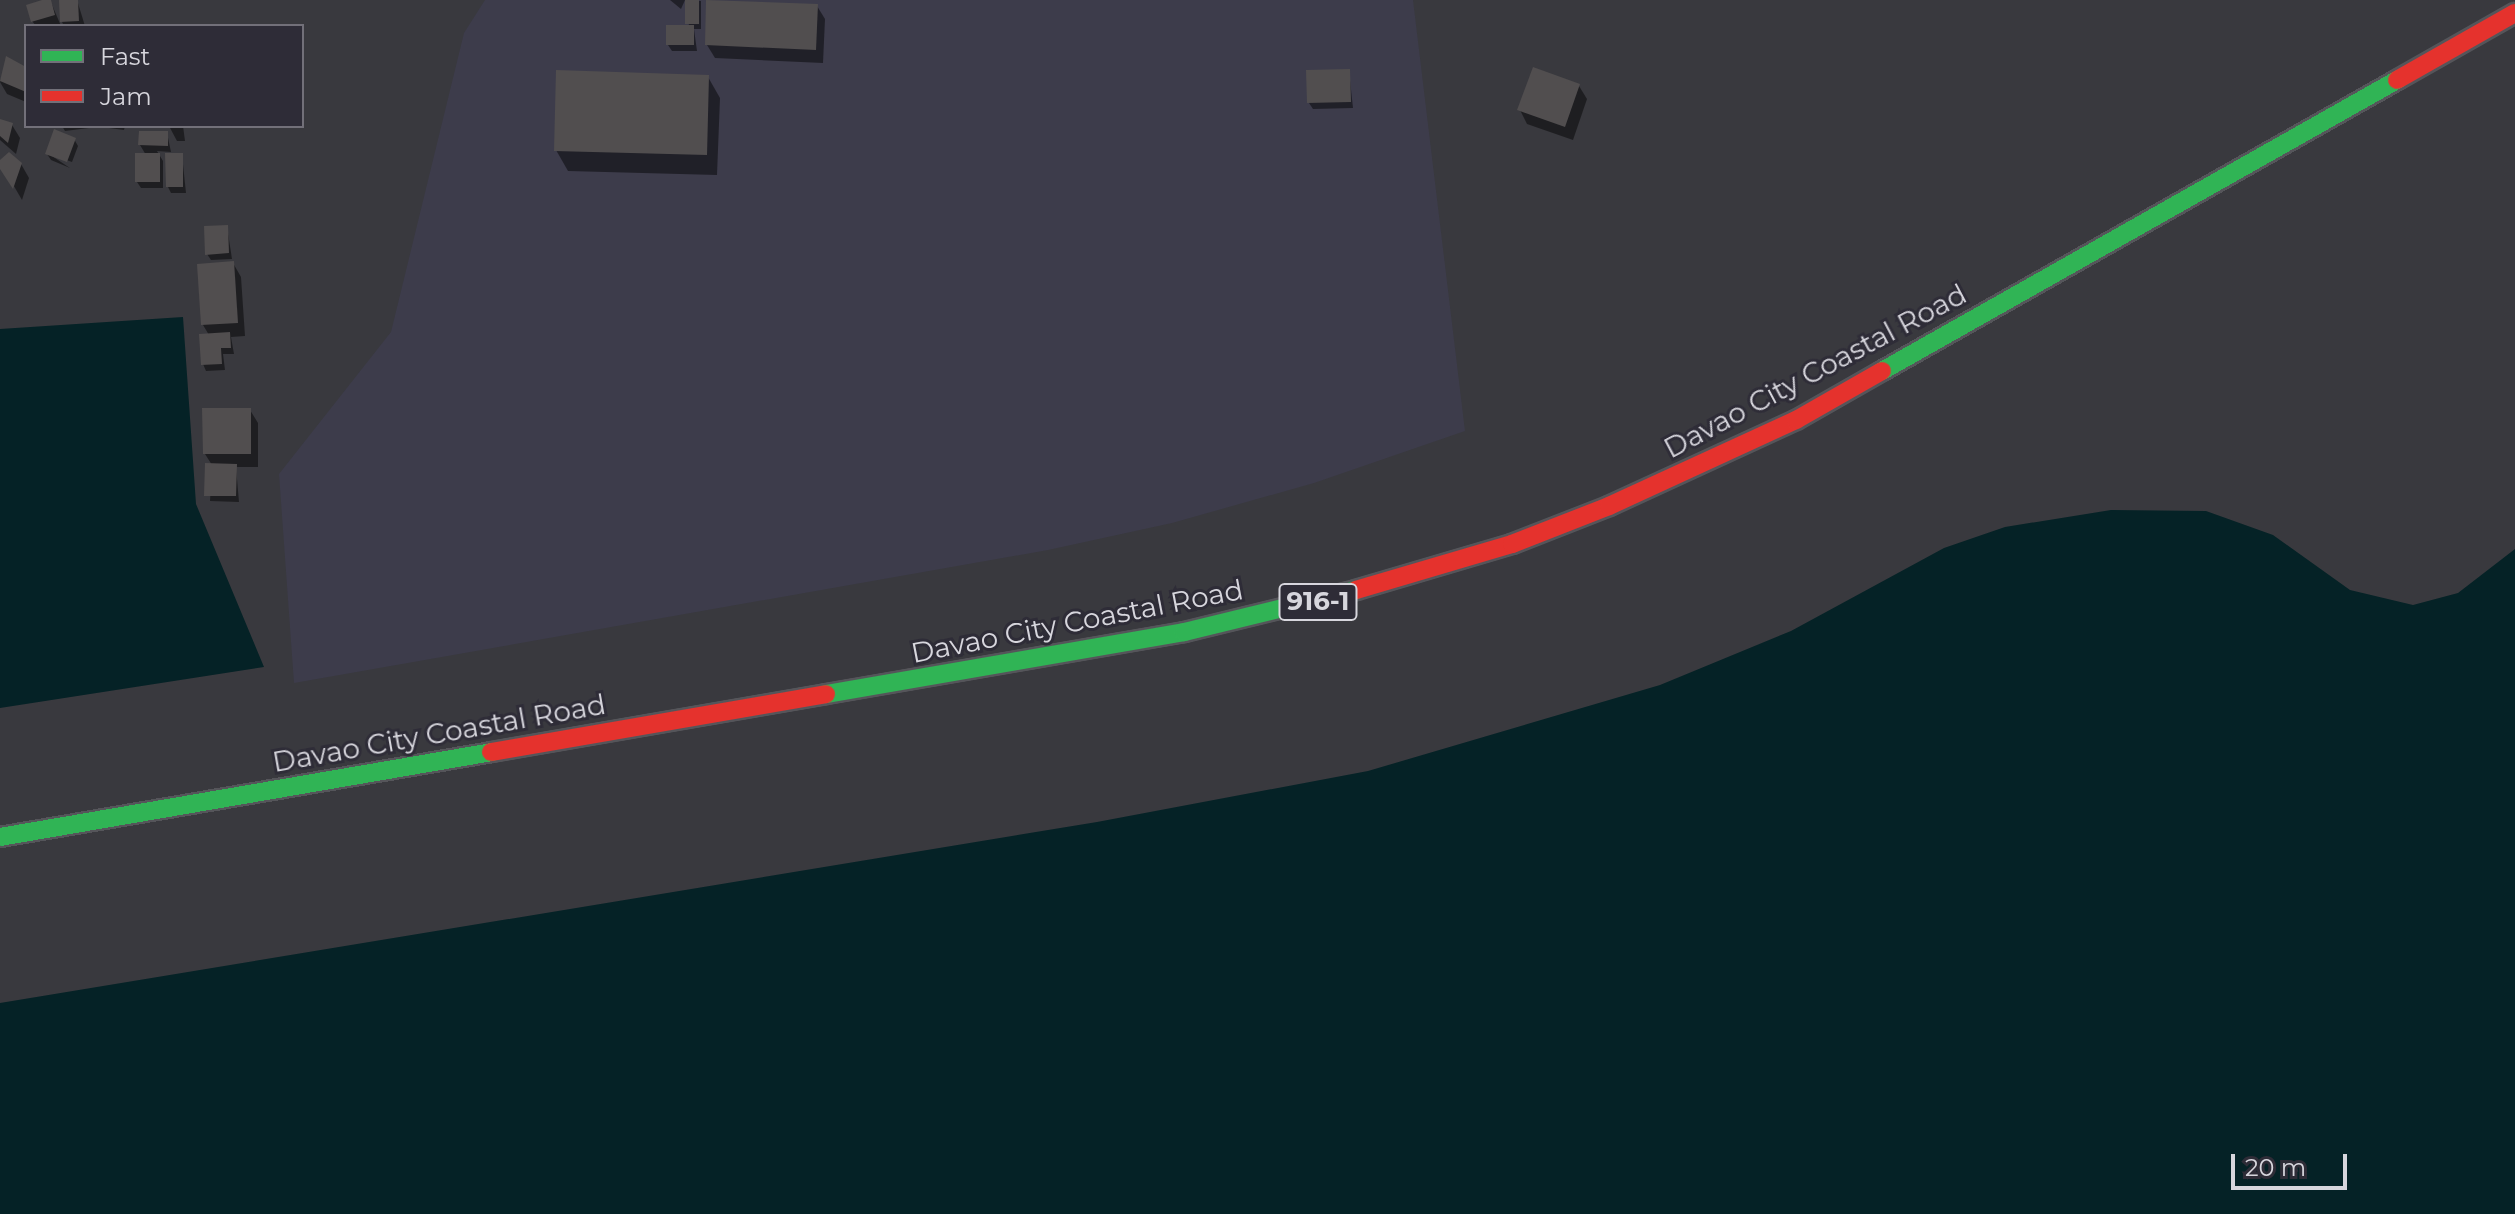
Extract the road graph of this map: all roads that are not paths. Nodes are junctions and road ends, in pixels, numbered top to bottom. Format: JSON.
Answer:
{"nodes":[{"id":1,"x":2515,"y":13,"type":"edge"},
{"id":2,"x":0,"y":837,"type":"edge"}],
"edges":[{"from":1,"to":2,"type":"main road","name":"Davao City Coastal Road","number":"916-1"}]}
